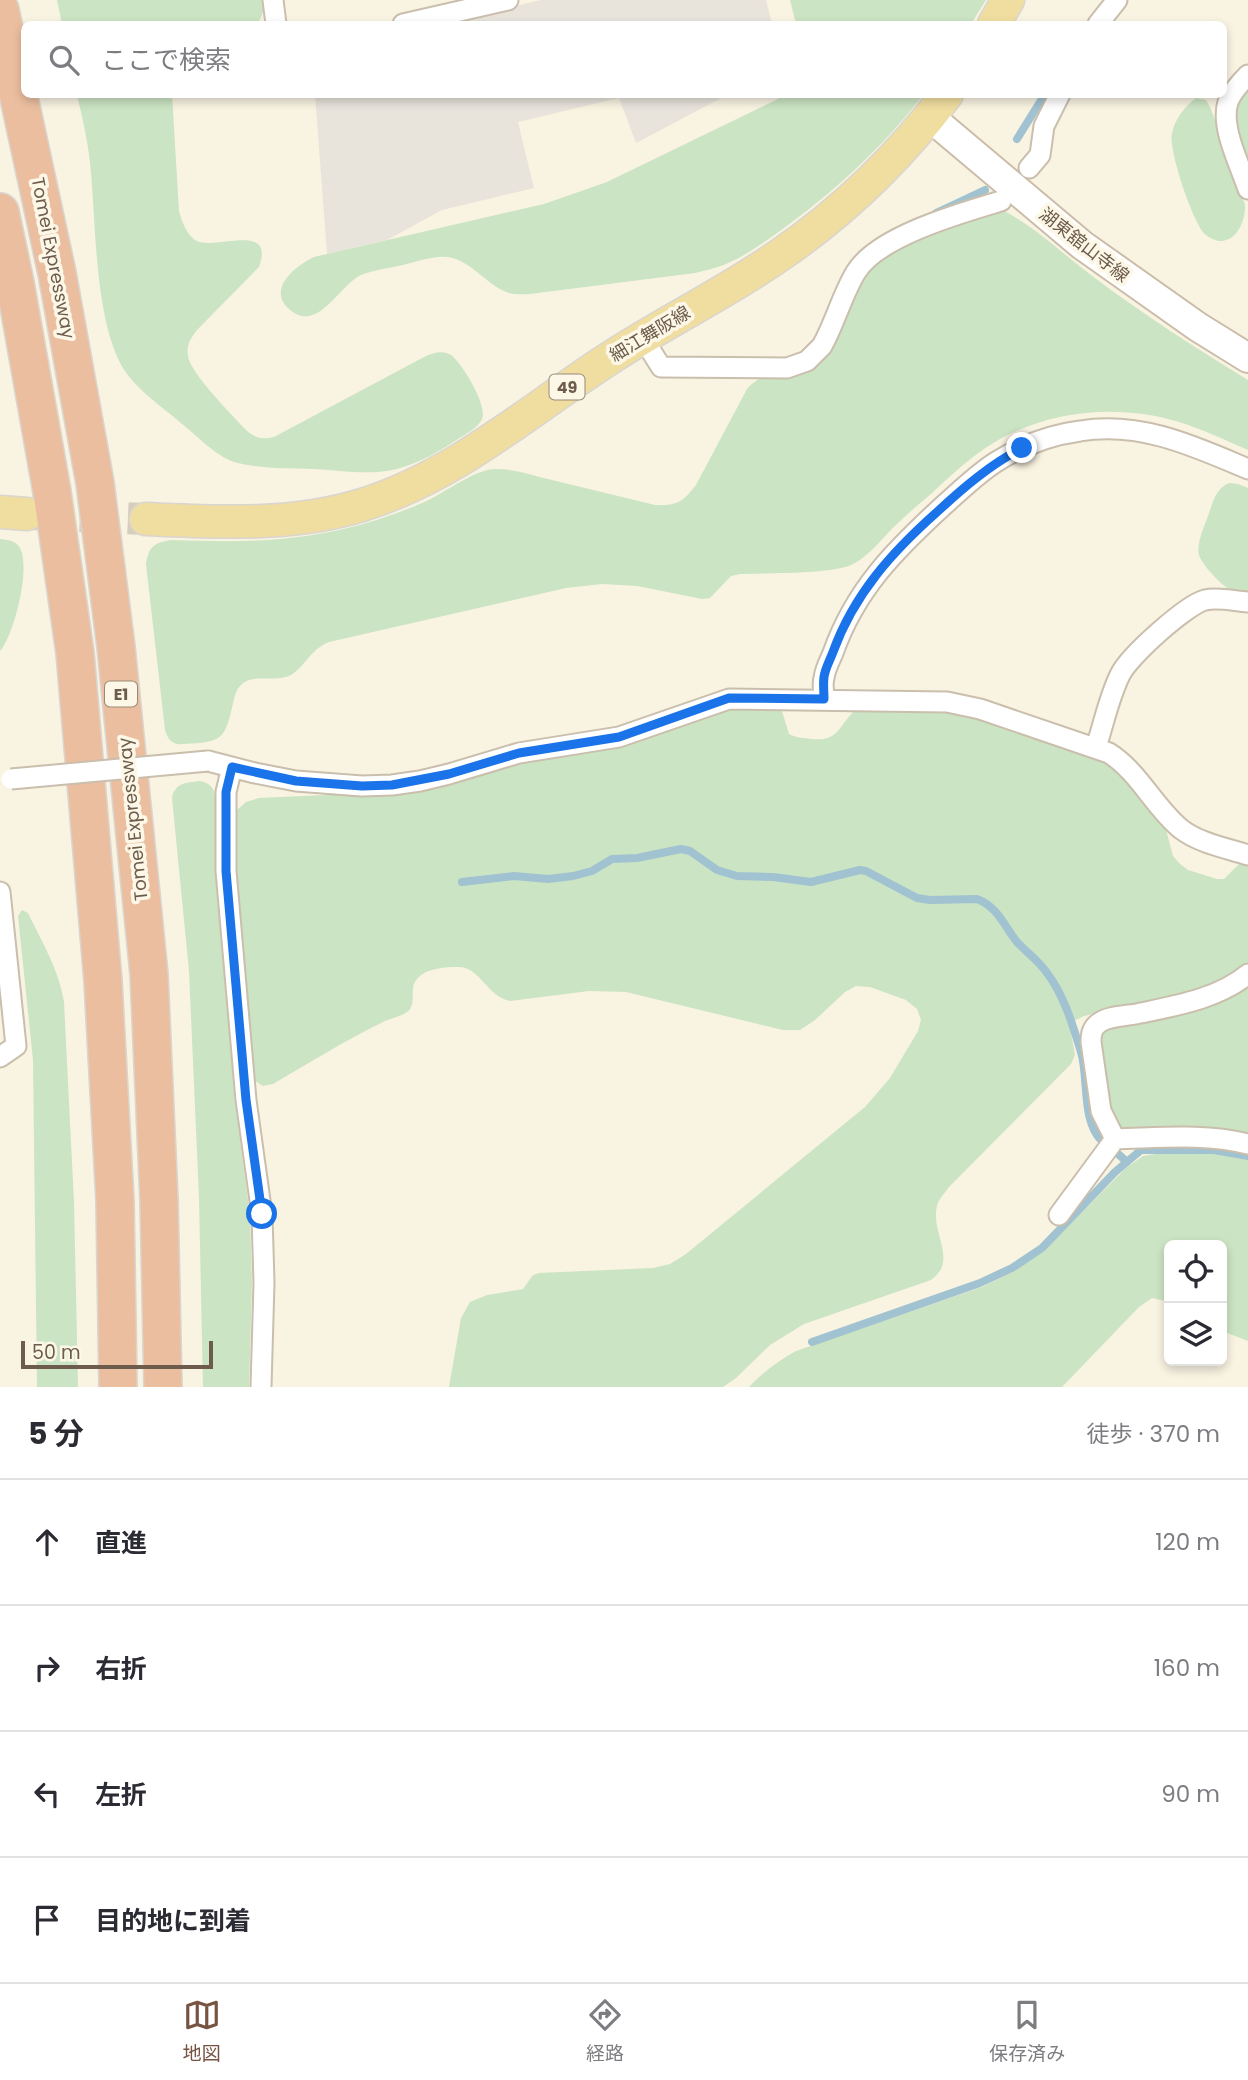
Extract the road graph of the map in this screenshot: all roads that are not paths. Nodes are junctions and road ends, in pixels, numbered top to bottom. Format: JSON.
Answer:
{"nodes":[{"id":1,"x":273,"y":0,"type":"edge"},
{"id":2,"x":508,"y":0,"type":"edge"},
{"id":3,"x":1008,"y":0,"type":"edge"},
{"id":4,"x":1117,"y":0,"type":"edge"},
{"id":5,"x":0,"y":10,"type":"edge"},
{"id":6,"x":276,"y":21,"type":"edge"},
{"id":7,"x":416,"y":21,"type":"edge"},
{"id":8,"x":996,"y":21,"type":"edge"},
{"id":9,"x":1100,"y":21,"type":"edge"},
{"id":10,"x":1248,"y":75,"type":"edge"},
{"id":11,"x":1058,"y":98,"type":"edge"},
{"id":12,"x":939,"y":106,"type":"edge"},
{"id":13,"x":1029,"y":168,"type":"dead end"},
{"id":14,"x":1248,"y":190,"type":"edge"},
{"id":15,"x":1001,"y":201,"type":"dead end"},
{"id":16,"x":0,"y":212,"type":"edge"},
{"id":17,"x":643,"y":338,"type":"junction"},
{"id":18,"x":1248,"y":358,"type":"edge"},
{"id":19,"x":1248,"y":469,"type":"edge"},
{"id":20,"x":146,"y":519,"type":"tunnel mouth"},
{"id":21,"x":1248,"y":602,"type":"edge"},
{"id":22,"x":824,"y":699,"type":"junction"},
{"id":23,"x":1096,"y":747,"type":"junction"},
{"id":24,"x":232,"y":767,"type":"junction"},
{"id":25,"x":5,"y":780,"type":"edge"},
{"id":26,"x":1248,"y":855,"type":"edge"},
{"id":27,"x":0,"y":892,"type":"edge"},
{"id":28,"x":1248,"y":974,"type":"edge"},
{"id":29,"x":0,"y":1058,"type":"edge"},
{"id":30,"x":1115,"y":1139,"type":"junction"},
{"id":31,"x":1248,"y":1144,"type":"edge"},
{"id":32,"x":1059,"y":1215,"type":"dead end"},
{"id":33,"x":118,"y":1387,"type":"edge"},
{"id":34,"x":163,"y":1387,"type":"edge"},
{"id":35,"x":261,"y":1387,"type":"edge"}],
"edges":[{"from":1,"to":6,"type":"street"},
{"from":2,"to":7,"type":"street"},
{"from":3,"to":8,"type":"main road"},
{"from":4,"to":9,"type":"street"},
{"from":5,"to":34,"type":"highway","name":"Tomei Expressway","number":"E1"},
{"from":10,"to":14,"type":"street"},
{"from":11,"to":13,"type":"street"},
{"from":12,"to":17,"type":"main road","name":"細江舞阪線","number":"49"},
{"from":12,"to":18,"type":"main road","name":"湖東舘山寺線"},
{"from":15,"to":17,"type":"street"},
{"from":16,"to":33,"type":"highway","number":"E1"},
{"from":17,"to":20,"type":"main road","name":"細江舞阪線","number":"49"},
{"from":19,"to":22,"type":"street"},
{"from":21,"to":23,"type":"street"},
{"from":22,"to":23,"type":"street"},
{"from":22,"to":24,"type":"street"},
{"from":23,"to":26,"type":"street"},
{"from":24,"to":25,"type":"street","bridge":true},
{"from":24,"to":35,"type":"street"},
{"from":27,"to":29,"type":"street"},
{"from":28,"to":30,"type":"street"},
{"from":30,"to":31,"type":"street"},
{"from":30,"to":32,"type":"street"}]}
